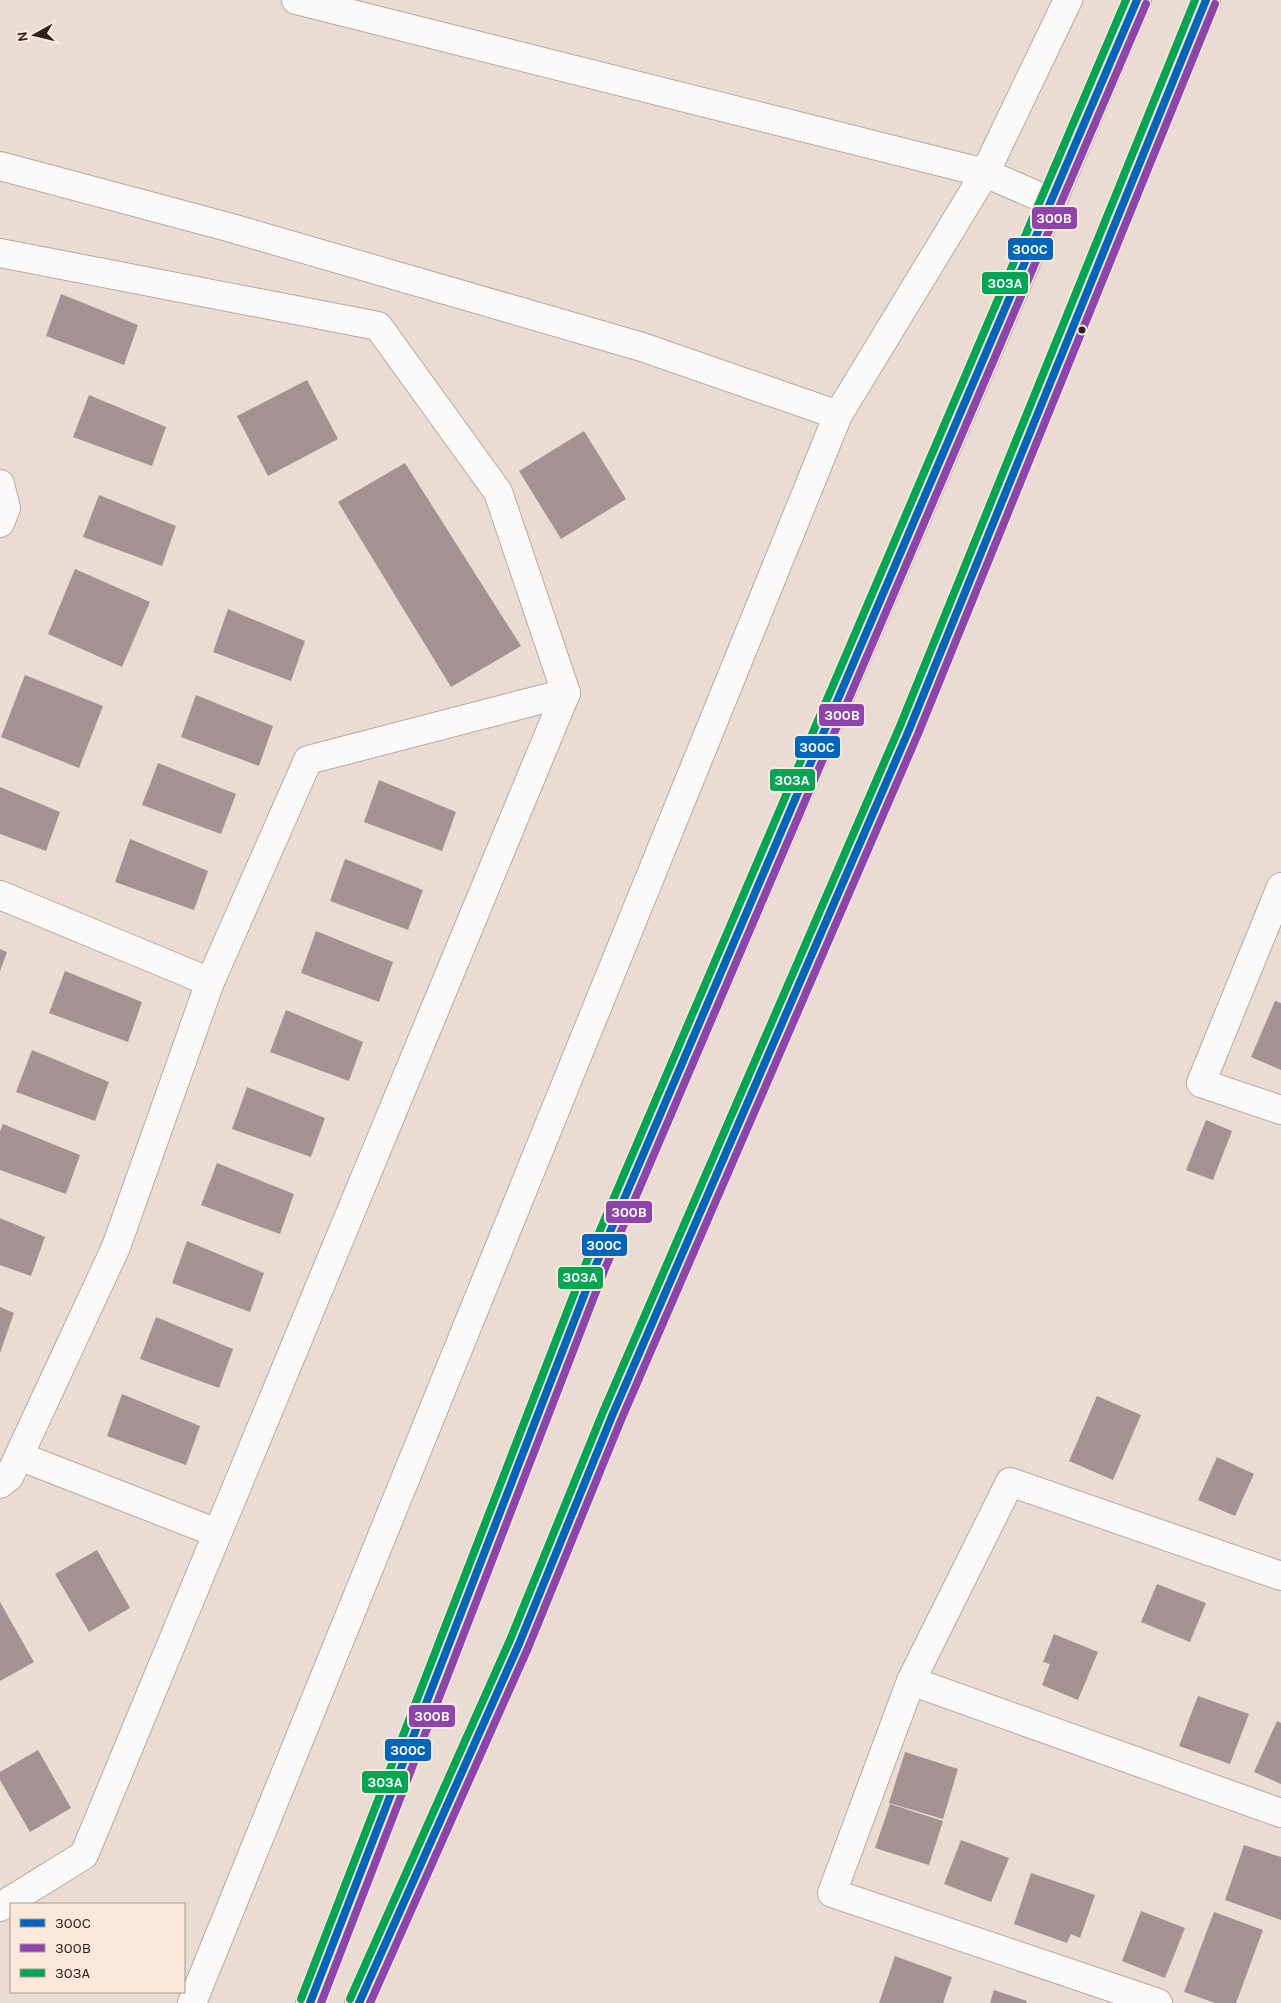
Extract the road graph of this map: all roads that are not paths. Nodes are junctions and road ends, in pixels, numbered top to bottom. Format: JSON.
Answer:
{"nodes":[{"id":1,"x":296,"y":0,"type":"edge"},
{"id":2,"x":1068,"y":0,"type":"edge"},
{"id":3,"x":1137,"y":0,"type":"edge"},
{"id":4,"x":1206,"y":0,"type":"edge"},
{"id":5,"x":0,"y":166,"type":"edge"},
{"id":6,"x":985,"y":173,"type":"junction"},
{"id":7,"x":1052,"y":202,"type":"junction"},
{"id":8,"x":0,"y":253,"type":"edge"},
{"id":9,"x":838,"y":415,"type":"junction"},
{"id":10,"x":0,"y":484,"type":"edge"},
{"id":11,"x":0,"y":524,"type":"edge"},
{"id":12,"x":566,"y":693,"type":"junction"},
{"id":13,"x":1281,"y":887,"type":"edge"},
{"id":14,"x":0,"y":895,"type":"edge"},
{"id":15,"x":210,"y":982,"type":"junction"},
{"id":16,"x":1281,"y":1110,"type":"edge"},
{"id":17,"x":18,"y":1456,"type":"junction"},
{"id":18,"x":0,"y":1484,"type":"edge"},
{"id":19,"x":217,"y":1533,"type":"junction"},
{"id":20,"x":1281,"y":1576,"type":"edge"},
{"id":21,"x":911,"y":1681,"type":"junction"},
{"id":22,"x":1281,"y":1812,"type":"edge"},
{"id":23,"x":0,"y":1907,"type":"edge"},
{"id":24,"x":324,"y":1969,"type":"junction"},
{"id":25,"x":192,"y":2003,"type":"edge"},
{"id":26,"x":298,"y":2003,"type":"edge"},
{"id":27,"x":310,"y":2003,"type":"edge"},
{"id":28,"x":359,"y":2003,"type":"edge"},
{"id":29,"x":1158,"y":2003,"type":"edge"}],
"edges":[{"from":1,"to":6,"type":"main road"},
{"from":2,"to":6,"type":"main road"},
{"from":3,"to":7,"type":"main road"},
{"from":4,"to":28,"type":"main road"},
{"from":5,"to":9,"type":"main road"},
{"from":6,"to":7,"type":"main road"},
{"from":6,"to":9,"type":"main road"},
{"from":7,"to":24,"type":"main road"},
{"from":8,"to":12,"type":"main road"},
{"from":9,"to":25,"type":"main road"},
{"from":10,"to":11,"type":"main road"},
{"from":12,"to":15,"type":"main road"},
{"from":12,"to":19,"type":"main road"},
{"from":13,"to":16,"type":"main road"},
{"from":14,"to":15,"type":"main road"},
{"from":15,"to":17,"type":"main road"},
{"from":17,"to":18,"type":"main road"},
{"from":17,"to":19,"type":"main road"},
{"from":19,"to":23,"type":"main road"},
{"from":20,"to":21,"type":"main road"},
{"from":21,"to":22,"type":"main road"},
{"from":21,"to":29,"type":"main road"},
{"from":24,"to":26,"type":"main road"},
{"from":24,"to":27,"type":"main road"}]}
